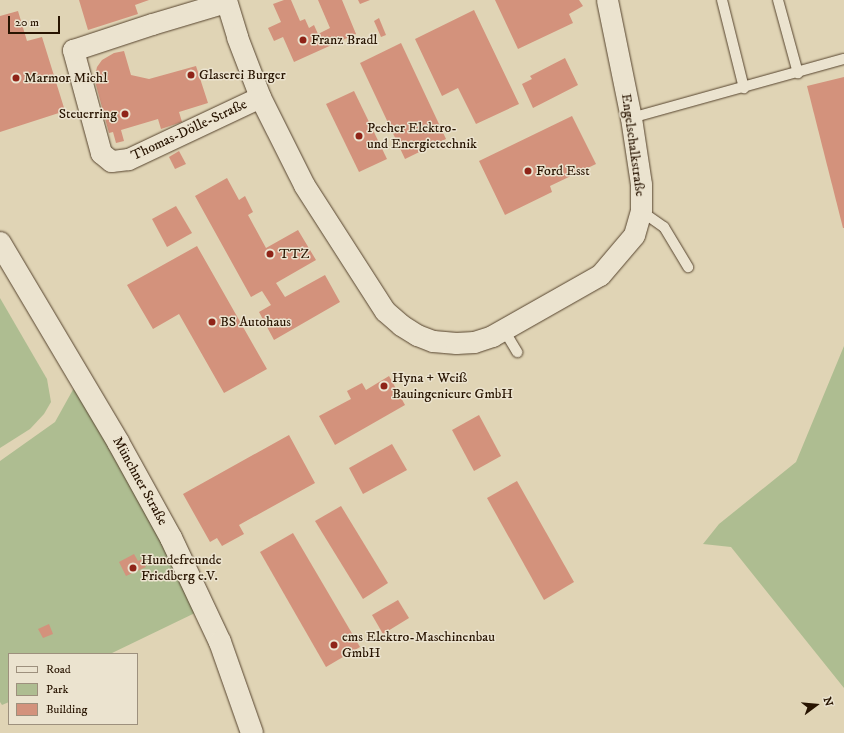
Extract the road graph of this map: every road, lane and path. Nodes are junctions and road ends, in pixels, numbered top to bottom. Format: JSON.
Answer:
{"nodes":[{"id":1,"x":608,"y":0,"type":"edge"},
{"id":2,"x":722,"y":0,"type":"edge"},
{"id":3,"x":778,"y":0,"type":"edge"},
{"id":4,"x":226,"y":1,"type":"edge"},
{"id":5,"x":844,"y":59,"type":"edge"},
{"id":6,"x":798,"y":73,"type":"junction"},
{"id":7,"x":744,"y":88,"type":"junction"},
{"id":8,"x":260,"y":97,"type":"junction"},
{"id":9,"x":631,"y":118,"type":"junction"},
{"id":10,"x":641,"y":212,"type":"junction"},
{"id":11,"x":0,"y":243,"type":"edge"},
{"id":12,"x":688,"y":267,"type":"dead end"},
{"id":13,"x":498,"y":333,"type":"junction"},
{"id":14,"x":517,"y":352,"type":"dead end"},
{"id":15,"x":252,"y":733,"type":"edge"}],
"edges":[{"from":1,"to":9,"type":"street","name":"Engelschalkstraße"},
{"from":2,"to":7,"type":"lane"},
{"from":3,"to":6,"type":"lane"},
{"from":4,"to":8,"type":"street","name":"Thomas-Dölle-Straße"},
{"from":4,"to":8,"type":"street","name":"Thomas-Dölle-Straße"},
{"from":5,"to":6,"type":"lane"},
{"from":6,"to":7,"type":"lane"},
{"from":7,"to":9,"type":"lane"},
{"from":8,"to":13,"type":"street","name":"Thomas-Dölle-Straße"},
{"from":9,"to":10,"type":"street","name":"Engelschalkstraße"},
{"from":10,"to":12,"type":"lane"},
{"from":10,"to":13,"type":"street","name":"Engelschalkstraße"},
{"from":11,"to":15,"type":"main road","name":"Münchner Straße"},
{"from":13,"to":14,"type":"lane"}]}
